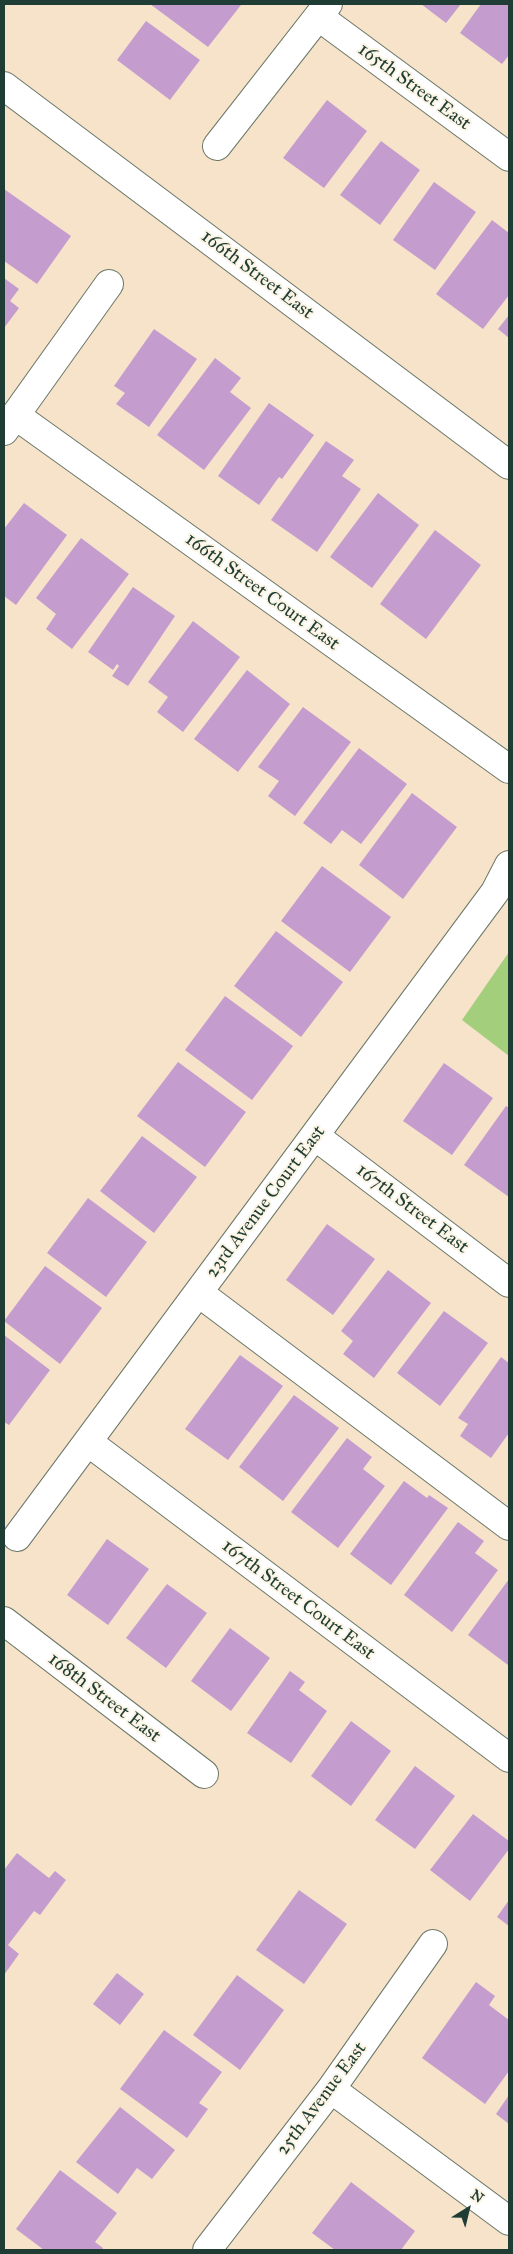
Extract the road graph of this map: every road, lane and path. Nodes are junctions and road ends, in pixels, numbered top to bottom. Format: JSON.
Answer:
{"nodes":[{"id":1,"x":324,"y":10,"type":"edge"},
{"id":2,"x":4,"y":86,"type":"edge"},
{"id":3,"x":217,"y":146,"type":"dead end"},
{"id":4,"x":509,"y":157,"type":"edge"},
{"id":5,"x":109,"y":284,"type":"dead end"},
{"id":6,"x":9,"y":423,"type":"edge"},
{"id":7,"x":509,"y":465,"type":"edge"},
{"id":8,"x":509,"y":769,"type":"edge"},
{"id":9,"x":509,"y":864,"type":"edge"},
{"id":10,"x":315,"y":1136,"type":"junction"},
{"id":11,"x":509,"y":1283,"type":"edge"},
{"id":12,"x":198,"y":1293,"type":"junction"},
{"id":13,"x":88,"y":1442,"type":"junction"},
{"id":14,"x":509,"y":1526,"type":"edge"},
{"id":15,"x":17,"y":1537,"type":"dead end"},
{"id":16,"x":4,"y":1622,"type":"edge"},
{"id":17,"x":509,"y":1758,"type":"edge"},
{"id":18,"x":204,"y":1774,"type":"dead end"},
{"id":19,"x":433,"y":1944,"type":"dead end"},
{"id":20,"x":331,"y":2089,"type":"junction"},
{"id":21,"x":509,"y":2221,"type":"edge"},
{"id":22,"x":207,"y":2250,"type":"edge"}],
"edges":[{"from":1,"to":3,"type":"street"},
{"from":1,"to":4,"type":"street","name":"165th Street East"},
{"from":2,"to":7,"type":"street","name":"166th Street East"},
{"from":5,"to":6,"type":"street"},
{"from":6,"to":8,"type":"street","name":"166th Street Court East"},
{"from":9,"to":10,"type":"street","name":"23rd Avenue Court East"},
{"from":10,"to":11,"type":"street","name":"167th Street East"},
{"from":10,"to":12,"type":"street","name":"23rd Avenue Court East"},
{"from":12,"to":13,"type":"street","name":"23rd Avenue Court East"},
{"from":12,"to":14,"type":"street"},
{"from":13,"to":15,"type":"street","name":"23rd Avenue Court East"},
{"from":13,"to":17,"type":"street","name":"167th Street Court East"},
{"from":16,"to":18,"type":"street","name":"168th Street East"},
{"from":19,"to":20,"type":"street","name":"25th Avenue East"},
{"from":20,"to":21,"type":"street"},
{"from":20,"to":22,"type":"street","name":"25th Avenue East"}]}
